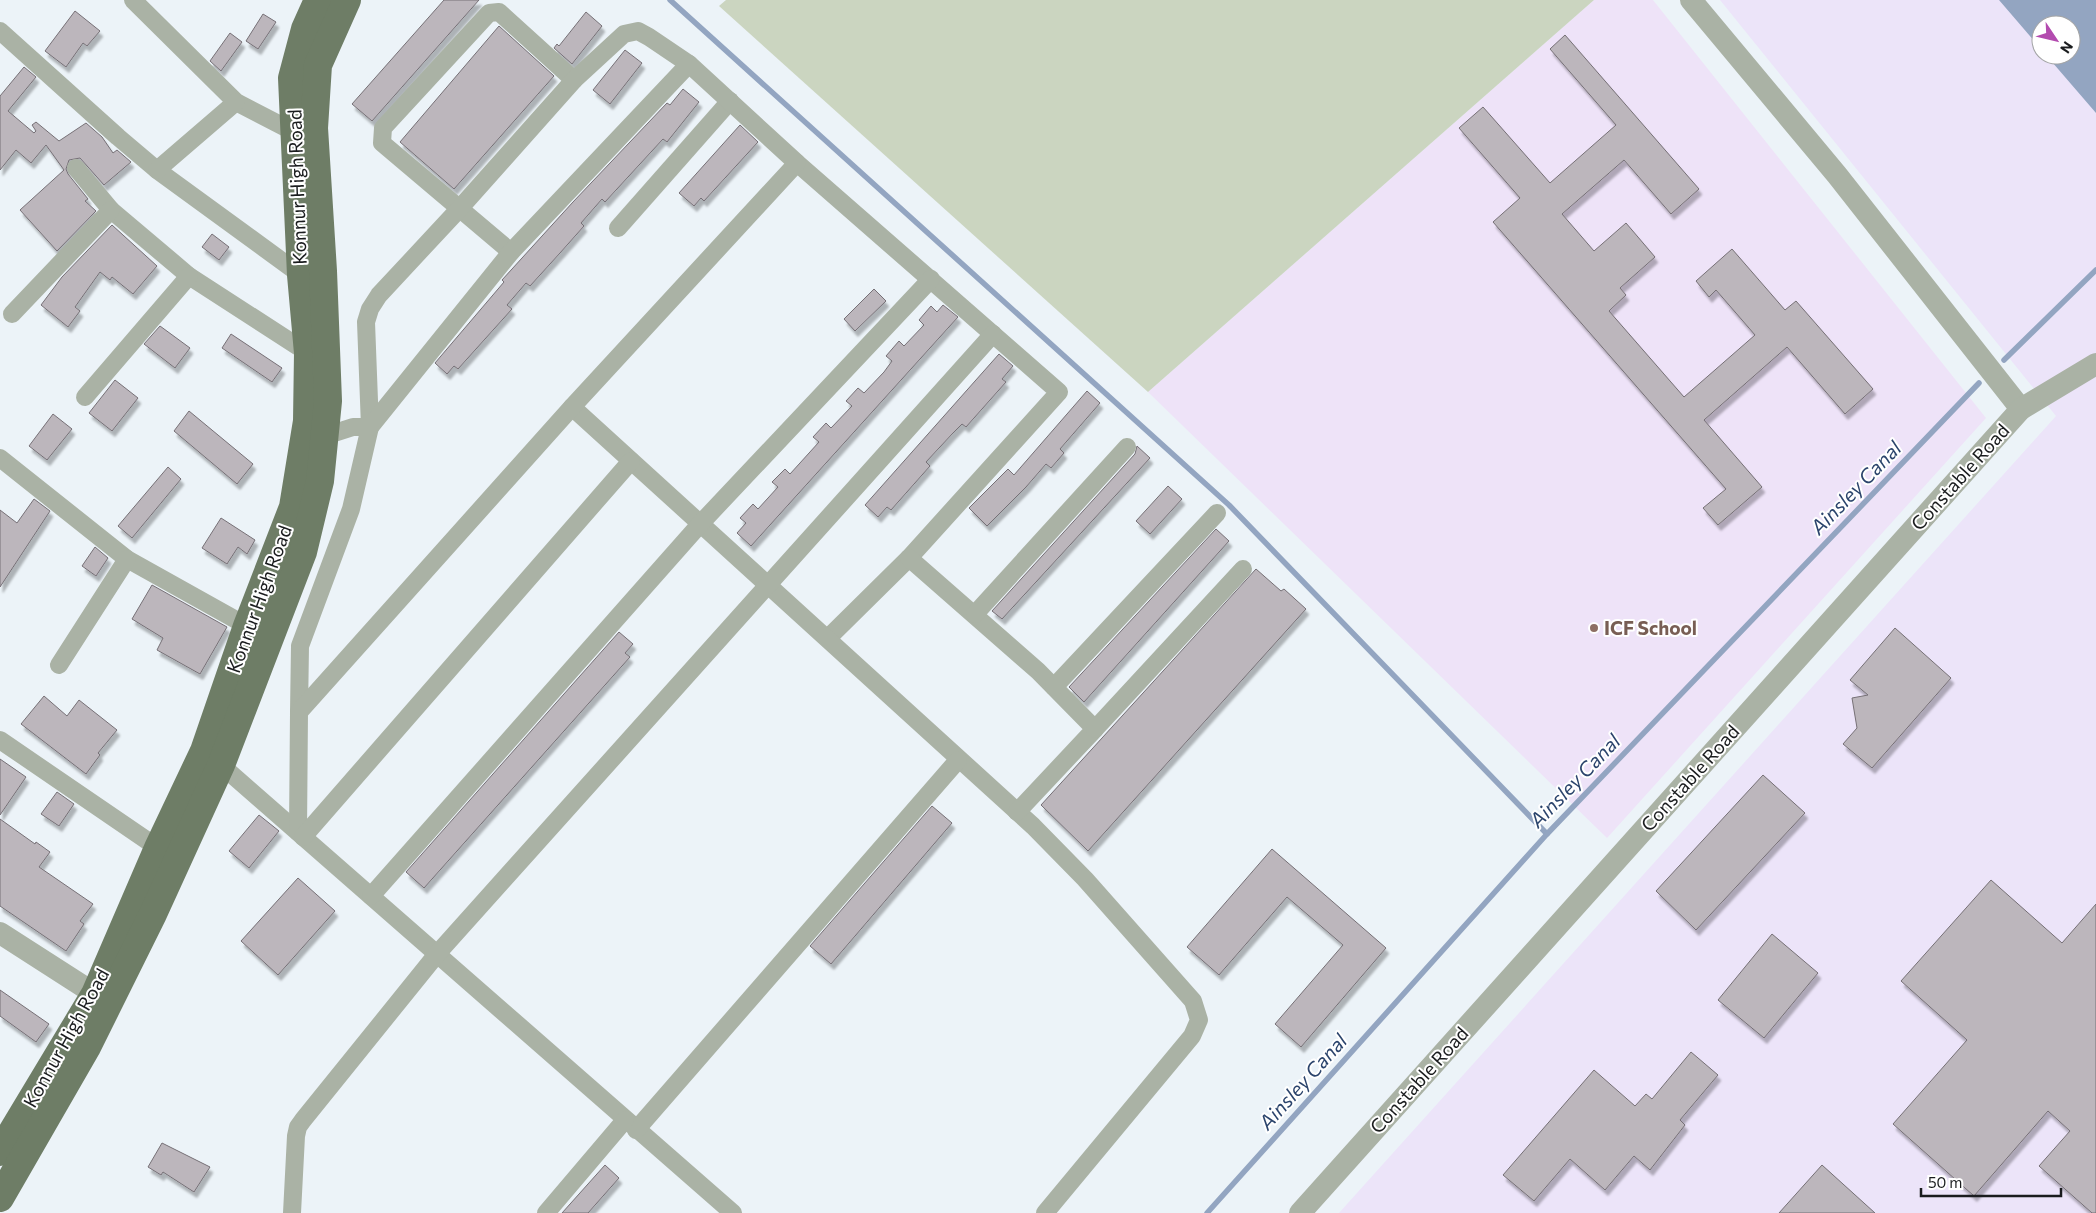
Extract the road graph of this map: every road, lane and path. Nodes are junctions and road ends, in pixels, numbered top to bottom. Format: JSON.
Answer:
{"nodes":[{"id":1,"x":132,"y":0,"type":"edge"},
{"id":2,"x":318,"y":0,"type":"edge"},
{"id":3,"x":347,"y":0,"type":"edge"},
{"id":4,"x":1691,"y":0,"type":"edge"},
{"id":5,"x":0,"y":31,"type":"edge"},
{"id":6,"x":689,"y":64,"type":"junction"},
{"id":7,"x":574,"y":80,"type":"junction"},
{"id":8,"x":730,"y":101,"type":"junction"},
{"id":9,"x":236,"y":102,"type":"junction"},
{"id":10,"x":294,"y":132,"type":"junction"},
{"id":11,"x":797,"y":163,"type":"junction"},
{"id":12,"x":76,"y":168,"type":"dead end"},
{"id":13,"x":157,"y":170,"type":"junction"},
{"id":14,"x":460,"y":208,"type":"junction"},
{"id":15,"x":111,"y":210,"type":"junction"},
{"id":16,"x":618,"y":228,"type":"dead end"},
{"id":17,"x":511,"y":252,"type":"junction"},
{"id":18,"x":301,"y":275,"type":"junction"},
{"id":19,"x":189,"y":276,"type":"junction"},
{"id":20,"x":931,"y":279,"type":"junction"},
{"id":21,"x":12,"y":314,"type":"dead end"},
{"id":22,"x":994,"y":334,"type":"junction"},
{"id":23,"x":308,"y":353,"type":"junction"},
{"id":24,"x":2096,"y":364,"type":"edge"},
{"id":25,"x":85,"y":396,"type":"dead end"},
{"id":26,"x":572,"y":407,"type":"junction"},
{"id":27,"x":2021,"y":409,"type":"junction"},
{"id":28,"x":370,"y":427,"type":"junction"},
{"id":29,"x":325,"y":436,"type":"junction"},
{"id":30,"x":1127,"y":447,"type":"dead end"},
{"id":31,"x":0,"y":458,"type":"edge"},
{"id":32,"x":632,"y":461,"type":"junction"},
{"id":33,"x":1217,"y":513,"type":"dead end"},
{"id":34,"x":701,"y":524,"type":"junction"},
{"id":35,"x":909,"y":558,"type":"junction"},
{"id":36,"x":127,"y":559,"type":"junction"},
{"id":37,"x":1243,"y":569,"type":"dead end"},
{"id":38,"x":769,"y":585,"type":"junction"},
{"id":39,"x":975,"y":614,"type":"junction"},
{"id":40,"x":247,"y":626,"type":"junction"},
{"id":41,"x":828,"y":638,"type":"junction"},
{"id":42,"x":59,"y":665,"type":"dead end"},
{"id":43,"x":1054,"y":687,"type":"junction"},
{"id":44,"x":300,"y":712,"type":"junction"},
{"id":45,"x":1095,"y":729,"type":"junction"},
{"id":46,"x":0,"y":740,"type":"edge"},
{"id":47,"x":958,"y":760,"type":"junction"},
{"id":48,"x":221,"y":766,"type":"junction"},
{"id":49,"x":1017,"y":812,"type":"junction"},
{"id":50,"x":301,"y":835,"type":"junction"},
{"id":51,"x":158,"y":848,"type":"junction"},
{"id":52,"x":371,"y":896,"type":"junction"},
{"id":53,"x":0,"y":933,"type":"edge"},
{"id":54,"x":436,"y":954,"type":"junction"},
{"id":55,"x":95,"y":994,"type":"junction"},
{"id":56,"x":631,"y":1125,"type":"junction"},
{"id":57,"x":0,"y":1152,"type":"edge"},
{"id":58,"x":0,"y":1198,"type":"edge"},
{"id":59,"x":292,"y":1213,"type":"edge"},
{"id":60,"x":546,"y":1213,"type":"edge"},
{"id":61,"x":733,"y":1213,"type":"edge"},
{"id":62,"x":1045,"y":1213,"type":"edge"},
{"id":63,"x":1300,"y":1213,"type":"edge"}],
"edges":[{"from":1,"to":9,"type":"street"},
{"from":2,"to":10,"type":"main road","name":"Konnur High Road"},
{"from":3,"to":29,"type":"main road"},
{"from":4,"to":27,"type":"street"},
{"from":5,"to":13,"type":"street"},
{"from":6,"to":7,"type":"street"},
{"from":6,"to":8,"type":"street"},
{"from":6,"to":17,"type":"street"},
{"from":7,"to":14,"type":"street"},
{"from":7,"to":14,"type":"street"},
{"from":8,"to":11,"type":"street"},
{"from":8,"to":16,"type":"street"},
{"from":9,"to":10,"type":"street"},
{"from":9,"to":13,"type":"street"},
{"from":10,"to":18,"type":"main road","name":"Konnur High Road"},
{"from":11,"to":20,"type":"street"},
{"from":11,"to":26,"type":"street"},
{"from":12,"to":15,"type":"street"},
{"from":13,"to":18,"type":"street"},
{"from":14,"to":17,"type":"street"},
{"from":14,"to":28,"type":"street"},
{"from":15,"to":19,"type":"street"},
{"from":15,"to":21,"type":"street"},
{"from":17,"to":28,"type":"street"},
{"from":18,"to":23,"type":"main road","name":"Konnur High Road"},
{"from":19,"to":23,"type":"street"},
{"from":19,"to":25,"type":"street"},
{"from":20,"to":22,"type":"street"},
{"from":20,"to":34,"type":"street"},
{"from":22,"to":35,"type":"street"},
{"from":22,"to":38,"type":"street"},
{"from":23,"to":40,"type":"main road","name":"Konnur High Road"},
{"from":24,"to":27,"type":"street","name":"Constable Road"},
{"from":26,"to":32,"type":"street"},
{"from":26,"to":44,"type":"street"},
{"from":27,"to":63,"type":"street","name":"Constable Road"},
{"from":28,"to":29,"type":"street"},
{"from":28,"to":44,"type":"street"},
{"from":29,"to":48,"type":"main road"},
{"from":30,"to":39,"type":"street"},
{"from":31,"to":36,"type":"street"},
{"from":32,"to":34,"type":"street"},
{"from":32,"to":50,"type":"street"},
{"from":33,"to":43,"type":"street"},
{"from":34,"to":38,"type":"street"},
{"from":34,"to":52,"type":"street"},
{"from":35,"to":39,"type":"street"},
{"from":35,"to":41,"type":"street"},
{"from":36,"to":40,"type":"street"},
{"from":36,"to":42,"type":"street"},
{"from":37,"to":45,"type":"street"},
{"from":38,"to":41,"type":"street"},
{"from":38,"to":54,"type":"street"},
{"from":39,"to":43,"type":"street"},
{"from":40,"to":51,"type":"main road","name":"Konnur High Road"},
{"from":41,"to":47,"type":"street"},
{"from":43,"to":45,"type":"street"},
{"from":44,"to":50,"type":"street"},
{"from":45,"to":49,"type":"street"},
{"from":46,"to":51,"type":"street"},
{"from":47,"to":49,"type":"street"},
{"from":47,"to":56,"type":"street"},
{"from":48,"to":50,"type":"street"},
{"from":48,"to":58,"type":"main road"},
{"from":49,"to":62,"type":"street"},
{"from":50,"to":52,"type":"street"},
{"from":51,"to":55,"type":"main road","name":"Konnur High Road"},
{"from":52,"to":54,"type":"street"},
{"from":53,"to":55,"type":"street"},
{"from":54,"to":56,"type":"street"},
{"from":54,"to":59,"type":"street"},
{"from":55,"to":57,"type":"main road","name":"Konnur High Road"},
{"from":56,"to":60,"type":"street"},
{"from":56,"to":61,"type":"street"}]}
